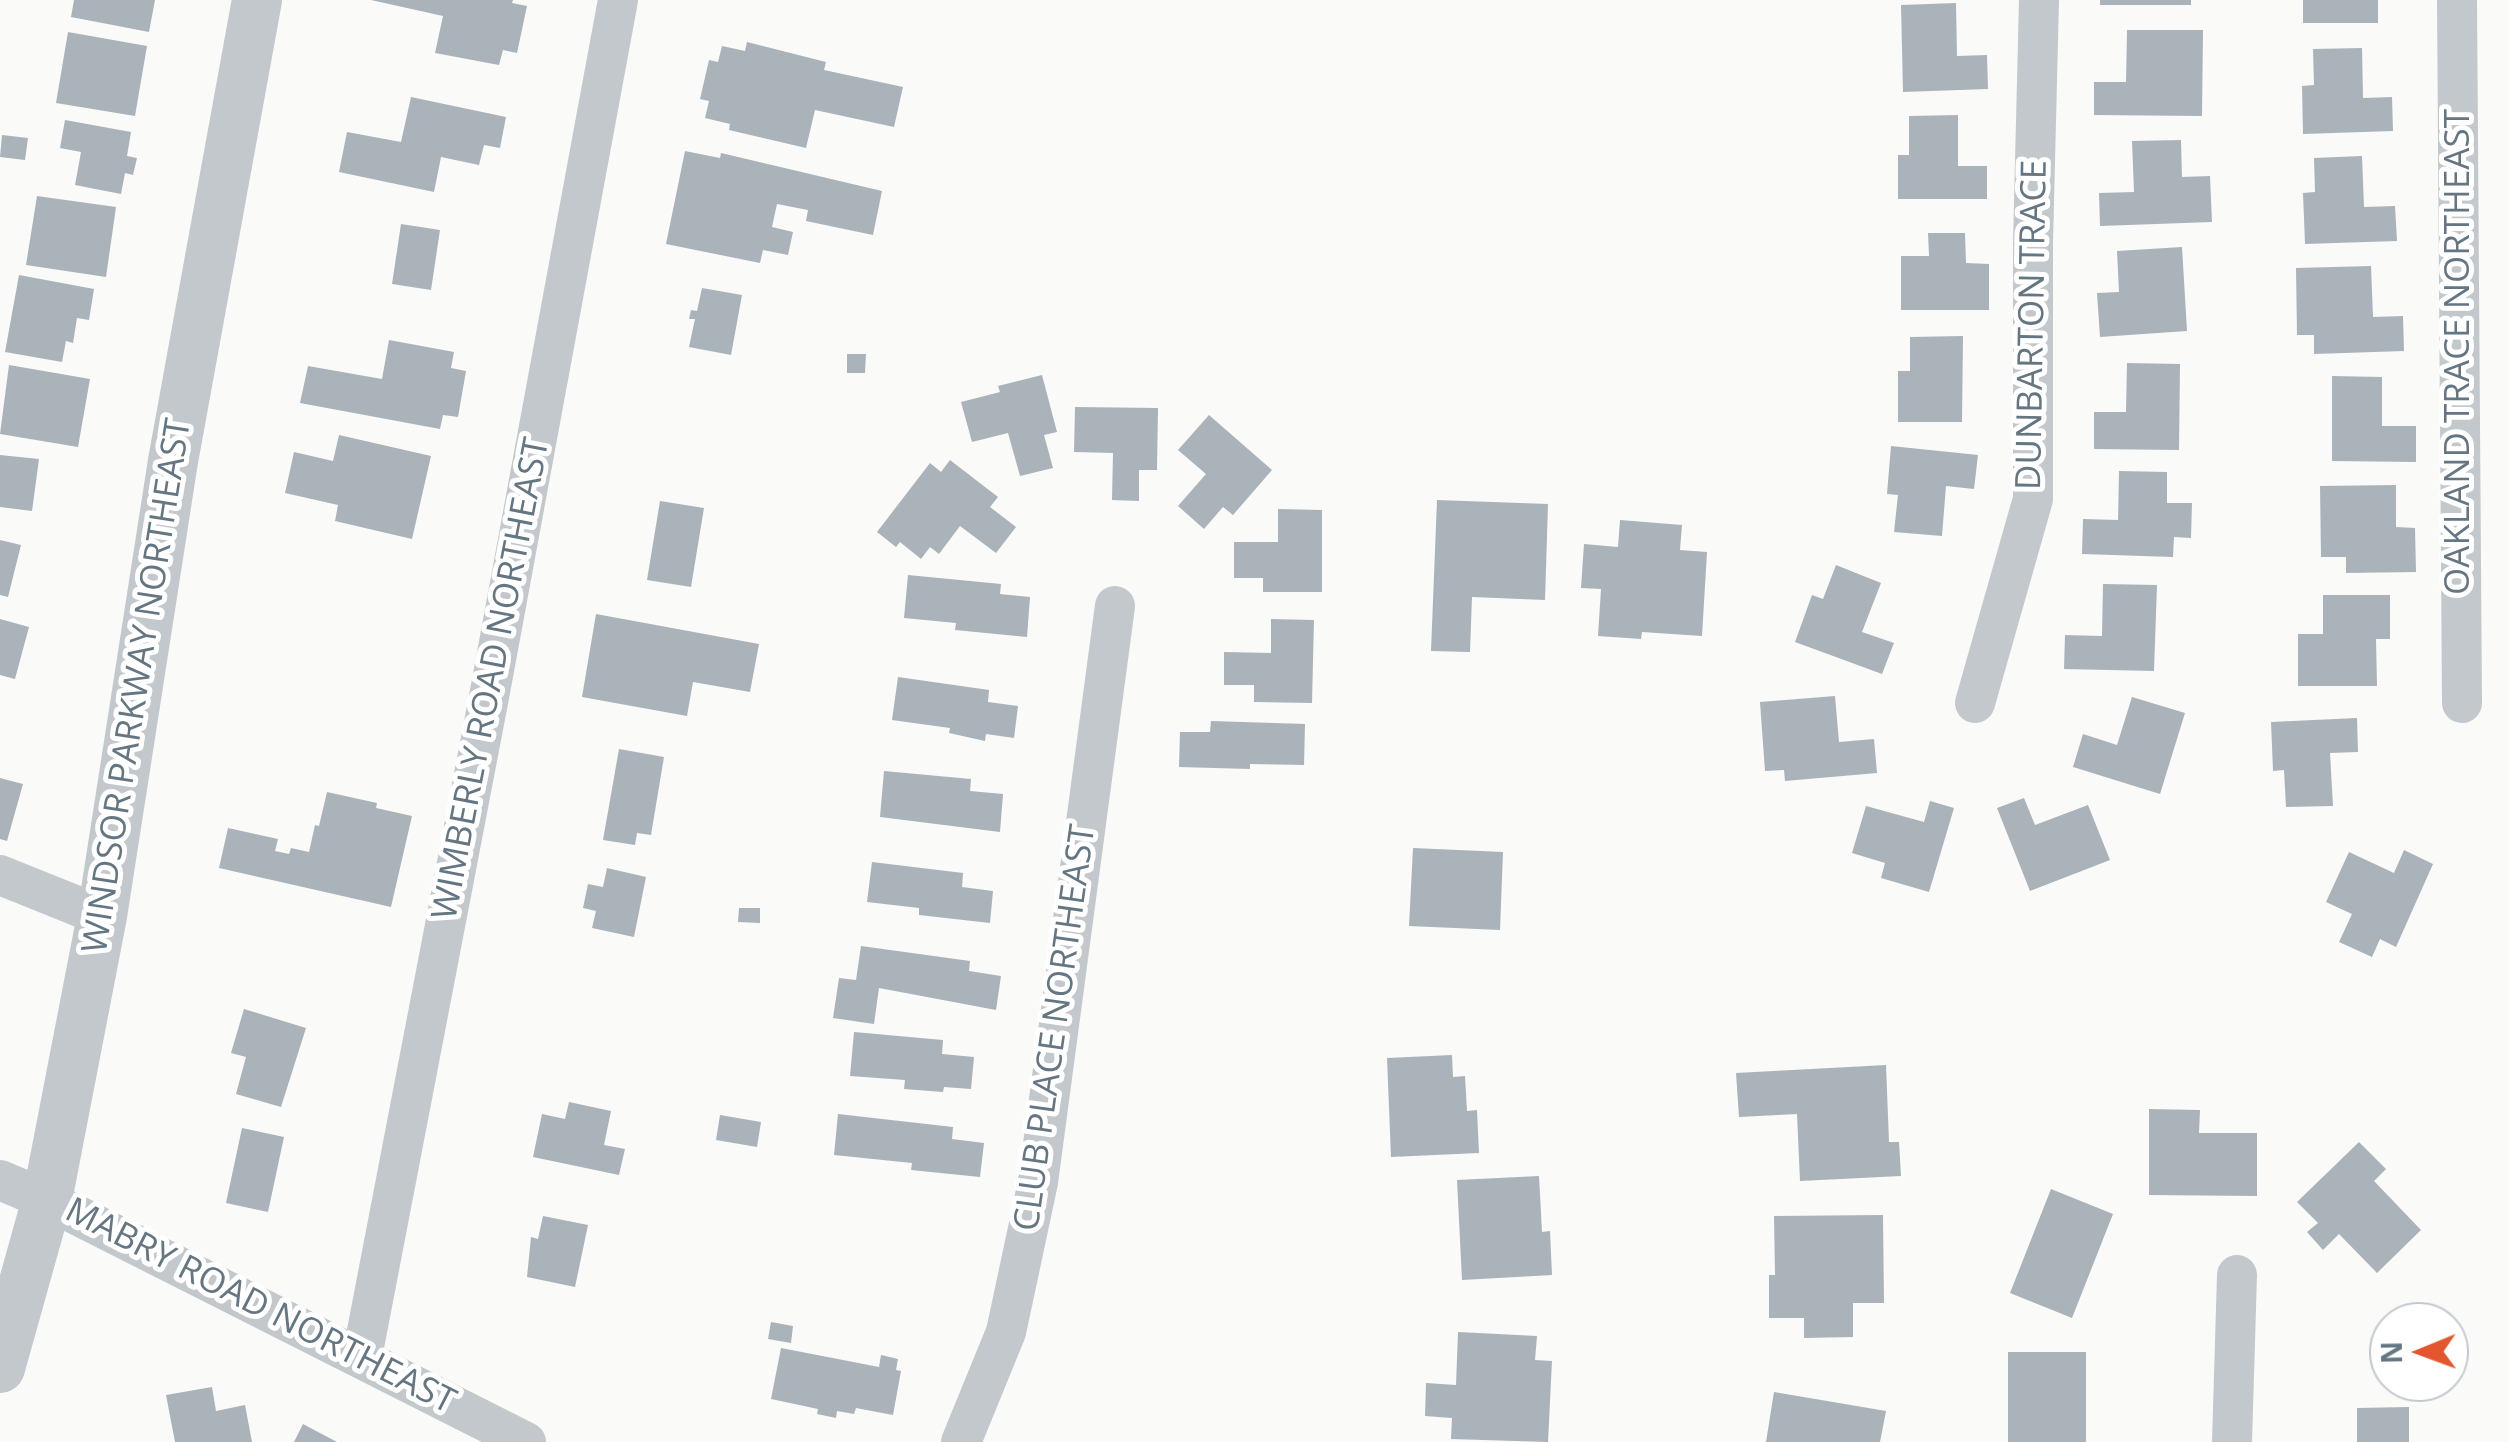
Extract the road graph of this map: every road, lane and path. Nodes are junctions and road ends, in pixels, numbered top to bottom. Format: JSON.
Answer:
{"nodes":[{"id":1,"x":257,"y":0,"type":"edge"},
{"id":2,"x":618,"y":0,"type":"edge"},
{"id":3,"x":2039,"y":0,"type":"edge"},
{"id":4,"x":2457,"y":0,"type":"edge"},
{"id":5,"x":1115,"y":606,"type":"dead end"},
{"id":6,"x":1975,"y":702,"type":"dead end"},
{"id":7,"x":2462,"y":703,"type":"dead end"},
{"id":8,"x":0,"y":874,"type":"edge"},
{"id":9,"x":102,"y":916,"type":"junction"},
{"id":10,"x":0,"y":1180,"type":"edge"},
{"id":11,"x":47,"y":1200,"type":"junction"},
{"id":12,"x":2238,"y":1275,"type":"dead end"},
{"id":13,"x":362,"y":1357,"type":"junction"},
{"id":14,"x":0,"y":1368,"type":"edge"},
{"id":15,"x":526,"y":1442,"type":"edge"},
{"id":16,"x":962,"y":1442,"type":"edge"},
{"id":17,"x":2232,"y":1442,"type":"edge"}],
"edges":[{"from":1,"to":9,"type":"street","name":"WINDSOR PARKWAY NORTHEAST"},
{"from":2,"to":13,"type":"street","name":"WIMBERLY ROAD NORTHEAST"},
{"from":3,"to":6,"type":"street","name":"DUNBARTON TRACE"},
{"from":4,"to":7,"type":"street","name":"OAKLAND TRACE NORTHEAST"},
{"from":5,"to":16,"type":"street","name":"CLUB PLACE NORTHEAST"},
{"from":8,"to":9,"type":"street"},
{"from":9,"to":11,"type":"street","name":"WINDSOR PARKWAY NORTHEAST"},
{"from":10,"to":11,"type":"street","name":"MABRY ROAD NORTHEAST"},
{"from":11,"to":13,"type":"street","name":"MABRY ROAD NORTHEAST"},
{"from":11,"to":14,"type":"street","name":"WINDSOR PARKWAY NORTHEAST"},
{"from":12,"to":17,"type":"street"},
{"from":13,"to":15,"type":"street","name":"MABRY ROAD NORTHEAST"}]}
